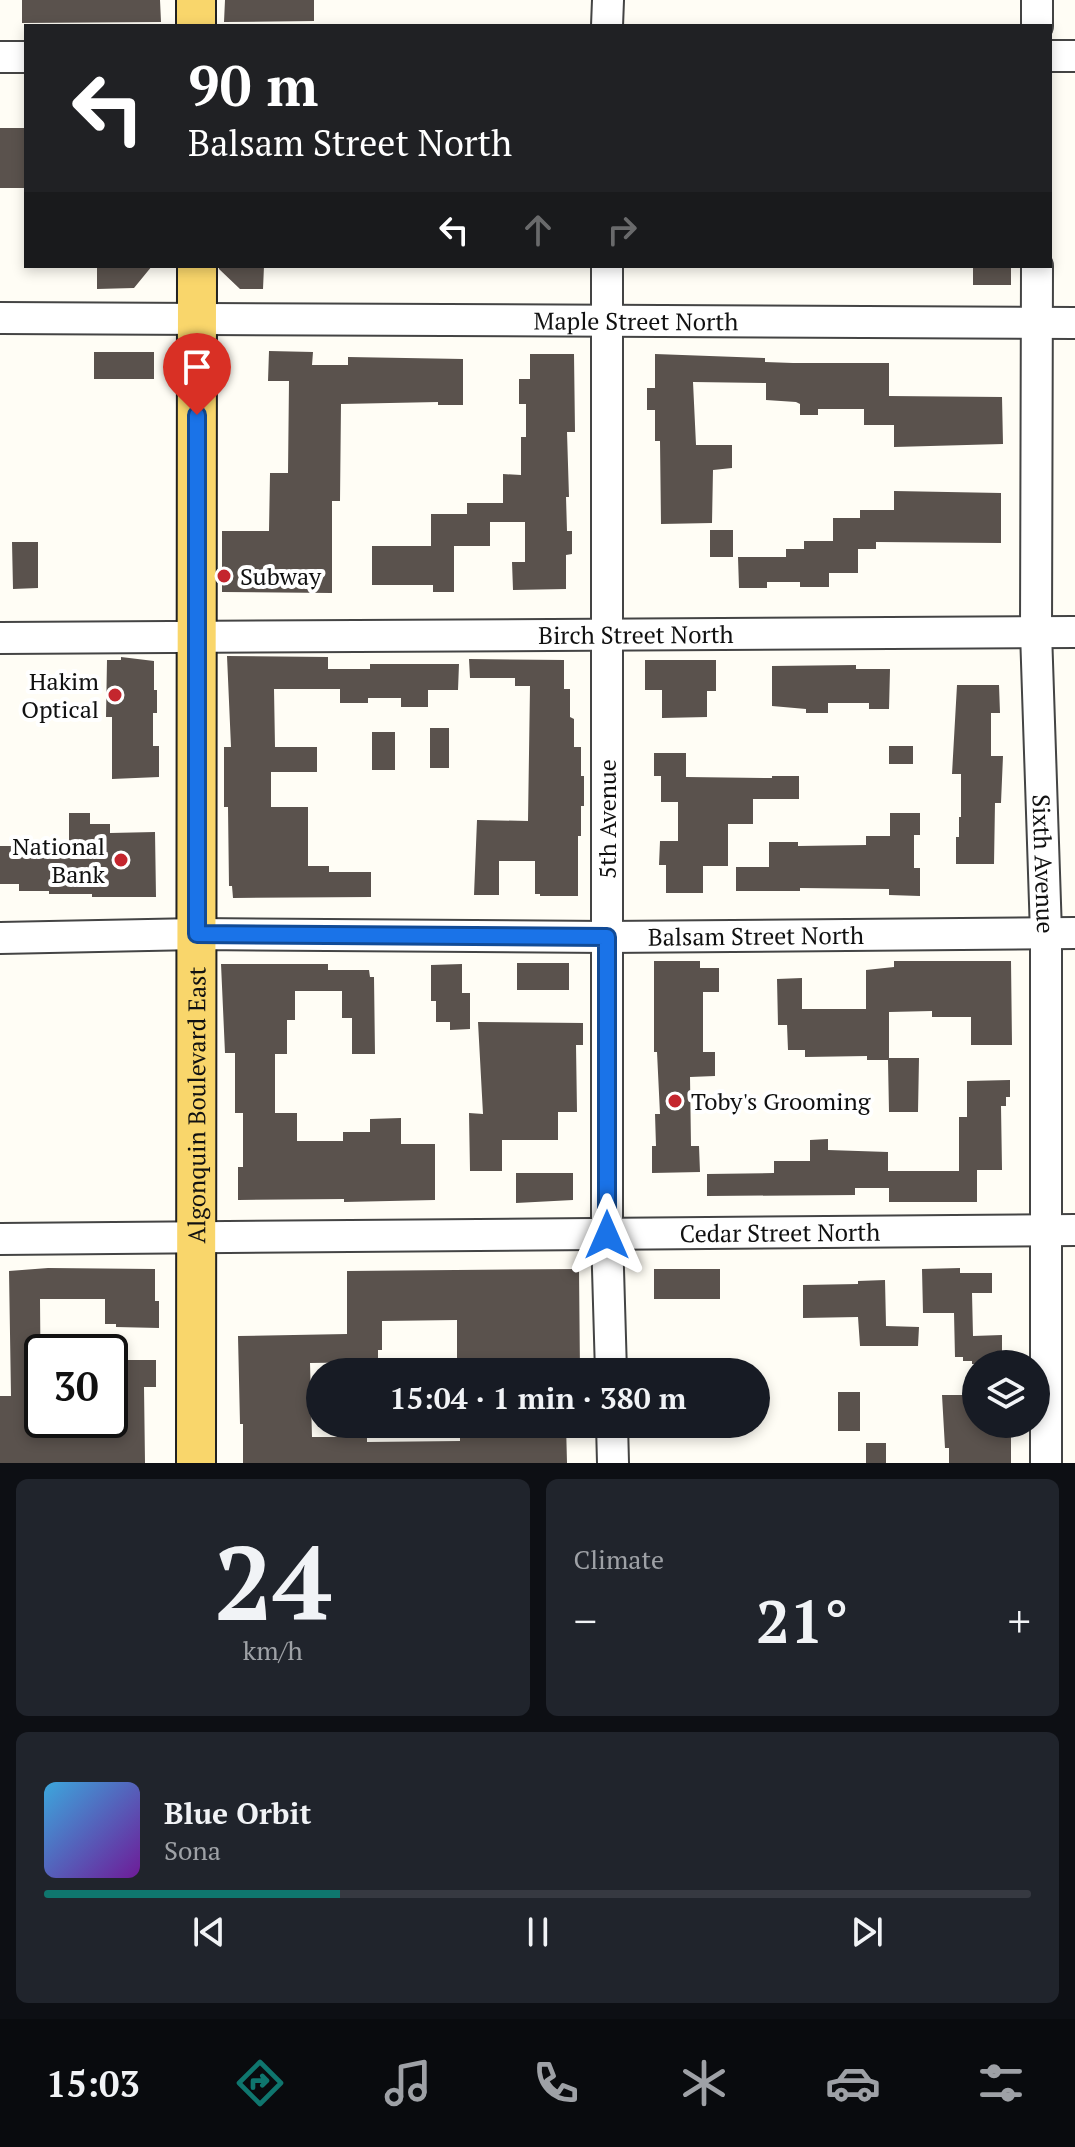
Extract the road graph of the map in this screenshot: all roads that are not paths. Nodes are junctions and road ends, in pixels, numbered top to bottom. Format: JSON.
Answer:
{"nodes":[{"id":1,"x":196,"y":0,"type":"edge"},
{"id":2,"x":608,"y":0,"type":"edge"},
{"id":3,"x":1037,"y":0,"type":"edge"},
{"id":4,"x":196,"y":24,"type":"edge"},
{"id":5,"x":607,"y":24,"type":"edge"},
{"id":6,"x":1037,"y":24,"type":"edge"},
{"id":7,"x":1052,"y":56,"type":"edge"},
{"id":8,"x":1075,"y":56,"type":"edge"},
{"id":9,"x":0,"y":57,"type":"edge"},
{"id":10,"x":24,"y":57,"type":"edge"},
{"id":11,"x":197,"y":268,"type":"edge"},
{"id":12,"x":607,"y":268,"type":"edge"},
{"id":13,"x":1037,"y":268,"type":"edge"},
{"id":14,"x":0,"y":318,"type":"edge"},
{"id":15,"x":197,"y":320,"type":"junction"},
{"id":16,"x":607,"y":322,"type":"junction"},
{"id":17,"x":1037,"y":323,"type":"junction"},
{"id":18,"x":1075,"y":323,"type":"edge"},
{"id":19,"x":1036,"y":632,"type":"junction"},
{"id":20,"x":1075,"y":632,"type":"edge"},
{"id":21,"x":607,"y":634,"type":"junction"},
{"id":22,"x":197,"y":635,"type":"junction"},
{"id":23,"x":0,"y":638,"type":"edge"},
{"id":24,"x":1061,"y":933,"type":"edge"},
{"id":25,"x":197,"y":934,"type":"junction"},
{"id":26,"x":607,"y":937,"type":"junction"},
{"id":27,"x":0,"y":938,"type":"edge"},
{"id":28,"x":1061,"y":1230,"type":"edge"},
{"id":29,"x":607,"y":1235,"type":"junction"},
{"id":30,"x":197,"y":1238,"type":"junction"},
{"id":31,"x":0,"y":1239,"type":"edge"},
{"id":32,"x":611,"y":1358,"type":"edge"},
{"id":33,"x":612,"y":1438,"type":"edge"},
{"id":34,"x":196,"y":1463,"type":"edge"},
{"id":35,"x":613,"y":1463,"type":"edge"},
{"id":36,"x":1046,"y":1463,"type":"edge"}],
"edges":[{"from":1,"to":4,"type":"main road"},
{"from":2,"to":5,"type":"street"},
{"from":3,"to":6,"type":"street"},
{"from":7,"to":8,"type":"street"},
{"from":9,"to":10,"type":"street"},
{"from":11,"to":15,"type":"main road","name":"Algonquin Boulevard East"},
{"from":12,"to":16,"type":"street","name":"5th Avenue"},
{"from":13,"to":17,"type":"street","name":"Sixth Avenue"},
{"from":14,"to":15,"type":"street","name":"Maple Street North"},
{"from":15,"to":16,"type":"street","name":"Maple Street North"},
{"from":15,"to":22,"type":"main road","name":"Algonquin Boulevard East"},
{"from":16,"to":17,"type":"street","name":"Maple Street North"},
{"from":16,"to":21,"type":"street","name":"5th Avenue"},
{"from":17,"to":18,"type":"street","name":"Maple Street North"},
{"from":17,"to":19,"type":"street","name":"Sixth Avenue"},
{"from":19,"to":20,"type":"street","name":"Birch Street North"},
{"from":19,"to":21,"type":"street","name":"Birch Street North"},
{"from":19,"to":24,"type":"street","name":"Sixth Avenue"},
{"from":21,"to":22,"type":"street","name":"Birch Street North"},
{"from":21,"to":26,"type":"street","name":"5th Avenue"},
{"from":22,"to":23,"type":"street","name":"Birch Street North"},
{"from":22,"to":25,"type":"main road","name":"Algonquin Boulevard East"},
{"from":24,"to":26,"type":"street","name":"Balsam Street North"},
{"from":24,"to":28,"type":"street","name":"Sixth Avenue"},
{"from":25,"to":26,"type":"street","name":"Balsam Street North"},
{"from":25,"to":27,"type":"street","name":"Balsam Street North"},
{"from":25,"to":30,"type":"main road","name":"Algonquin Boulevard East"},
{"from":26,"to":29,"type":"street","name":"5th Avenue"},
{"from":28,"to":29,"type":"street","name":"Cedar Street North"},
{"from":28,"to":36,"type":"street","name":"Sixth Avenue"},
{"from":29,"to":30,"type":"street","name":"Cedar Street North"},
{"from":29,"to":32,"type":"street","name":"5th Avenue"},
{"from":30,"to":31,"type":"street","name":"Cedar Street North"},
{"from":30,"to":34,"type":"main road","name":"Algonquin Boulevard East"},
{"from":33,"to":35,"type":"street"}]}
